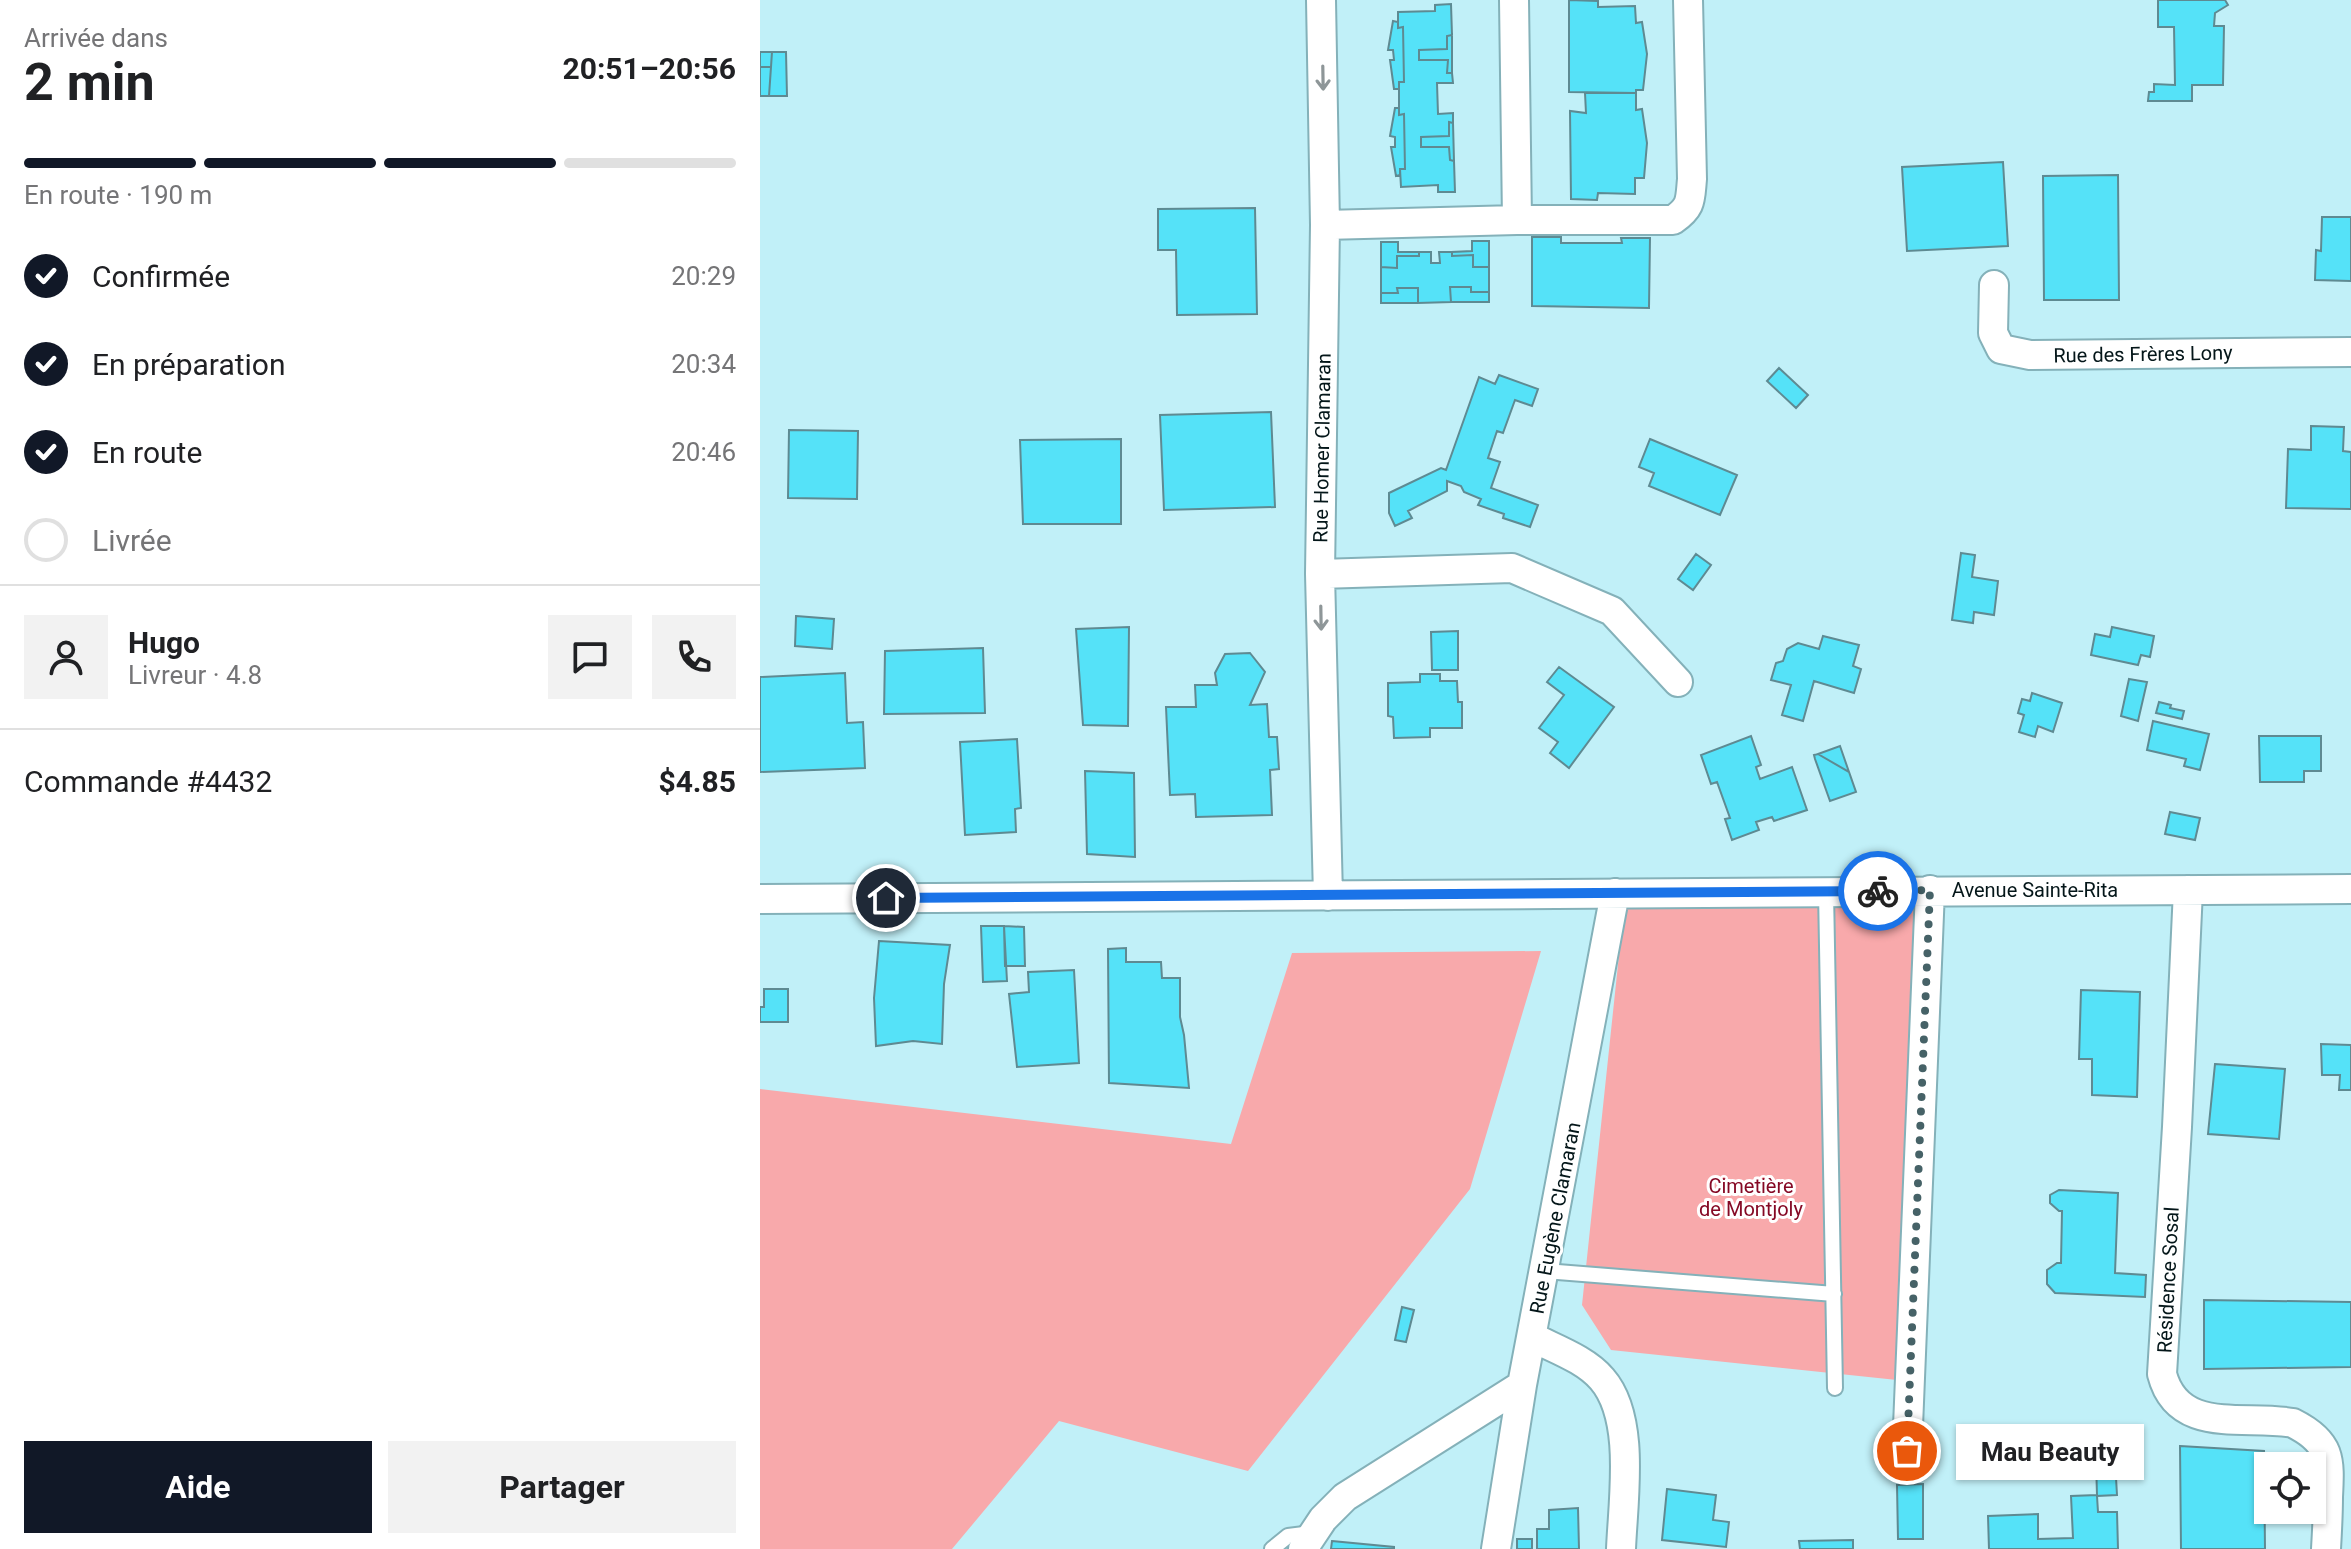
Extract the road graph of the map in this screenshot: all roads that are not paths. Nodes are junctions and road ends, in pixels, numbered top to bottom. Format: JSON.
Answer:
{"nodes":[{"id":1,"x":1321,"y":0,"type":"edge"},
{"id":2,"x":1514,"y":0,"type":"edge"},
{"id":3,"x":1688,"y":0,"type":"edge"},
{"id":4,"x":1517,"y":220,"type":"junction"},
{"id":5,"x":1325,"y":225,"type":"junction"},
{"id":6,"x":1994,"y":285,"type":"dead end"},
{"id":7,"x":2351,"y":352,"type":"edge"},
{"id":8,"x":1320,"y":574,"type":"junction"},
{"id":9,"x":1678,"y":682,"type":"dead end"},
{"id":10,"x":2351,"y":889,"type":"edge"},
{"id":11,"x":1930,"y":890,"type":"junction"},
{"id":12,"x":2188,"y":890,"type":"junction"},
{"id":13,"x":1826,"y":891,"type":"junction"},
{"id":14,"x":1615,"y":893,"type":"junction"},
{"id":15,"x":1328,"y":896,"type":"junction"},
{"id":16,"x":760,"y":899,"type":"edge"},
{"id":17,"x":1545,"y":1271,"type":"junction"},
{"id":18,"x":1834,"y":1294,"type":"junction"},
{"id":19,"x":1532,"y":1337,"type":"junction"},
{"id":20,"x":1522,"y":1385,"type":"junction"},
{"id":21,"x":1835,"y":1388,"type":"dead end"},
{"id":22,"x":1907,"y":1451,"type":"dead end"},
{"id":23,"x":1308,"y":1541,"type":"edge"},
{"id":24,"x":1272,"y":1549,"type":"edge"},
{"id":25,"x":1496,"y":1549,"type":"edge"},
{"id":26,"x":1621,"y":1549,"type":"edge"},
{"id":27,"x":2326,"y":1549,"type":"edge"}],
"edges":[{"from":1,"to":5,"type":"street","name":"Rue Homer Clamaran","one_way":true},
{"from":2,"to":4,"type":"street"},
{"from":3,"to":4,"type":"street"},
{"from":4,"to":5,"type":"street"},
{"from":5,"to":8,"type":"street","name":"Rue Homer Clamaran"},
{"from":6,"to":7,"type":"street","name":"Rue des Frères Lony"},
{"from":8,"to":9,"type":"street"},
{"from":8,"to":15,"type":"street","name":"Rue Homer Clamaran","one_way":true},
{"from":10,"to":12,"type":"street","name":"Avenue Sainte-Rita"},
{"from":11,"to":12,"type":"street","name":"Avenue Sainte-Rita"},
{"from":11,"to":13,"type":"street","name":"Avenue Sainte-Rita"},
{"from":11,"to":22,"type":"street"},
{"from":12,"to":27,"type":"street","name":"Résidence Sosal"},
{"from":13,"to":14,"type":"street","name":"Avenue Sainte-Rita"},
{"from":13,"to":18,"type":"lane"},
{"from":14,"to":15,"type":"street","name":"Avenue Sainte-Rita"},
{"from":14,"to":17,"type":"street","name":"Rue Eugène Clamaran"},
{"from":15,"to":16,"type":"street","name":"Avenue Sainte-Rita"},
{"from":17,"to":18,"type":"lane"},
{"from":17,"to":19,"type":"street","name":"Rue Eugène Clamaran"},
{"from":18,"to":21,"type":"lane"},
{"from":19,"to":20,"type":"street"},
{"from":19,"to":26,"type":"street","name":"Rue Eugène Clamaran"},
{"from":20,"to":23,"type":"street"},
{"from":20,"to":25,"type":"street"},
{"from":23,"to":24,"type":"lane"}]}
